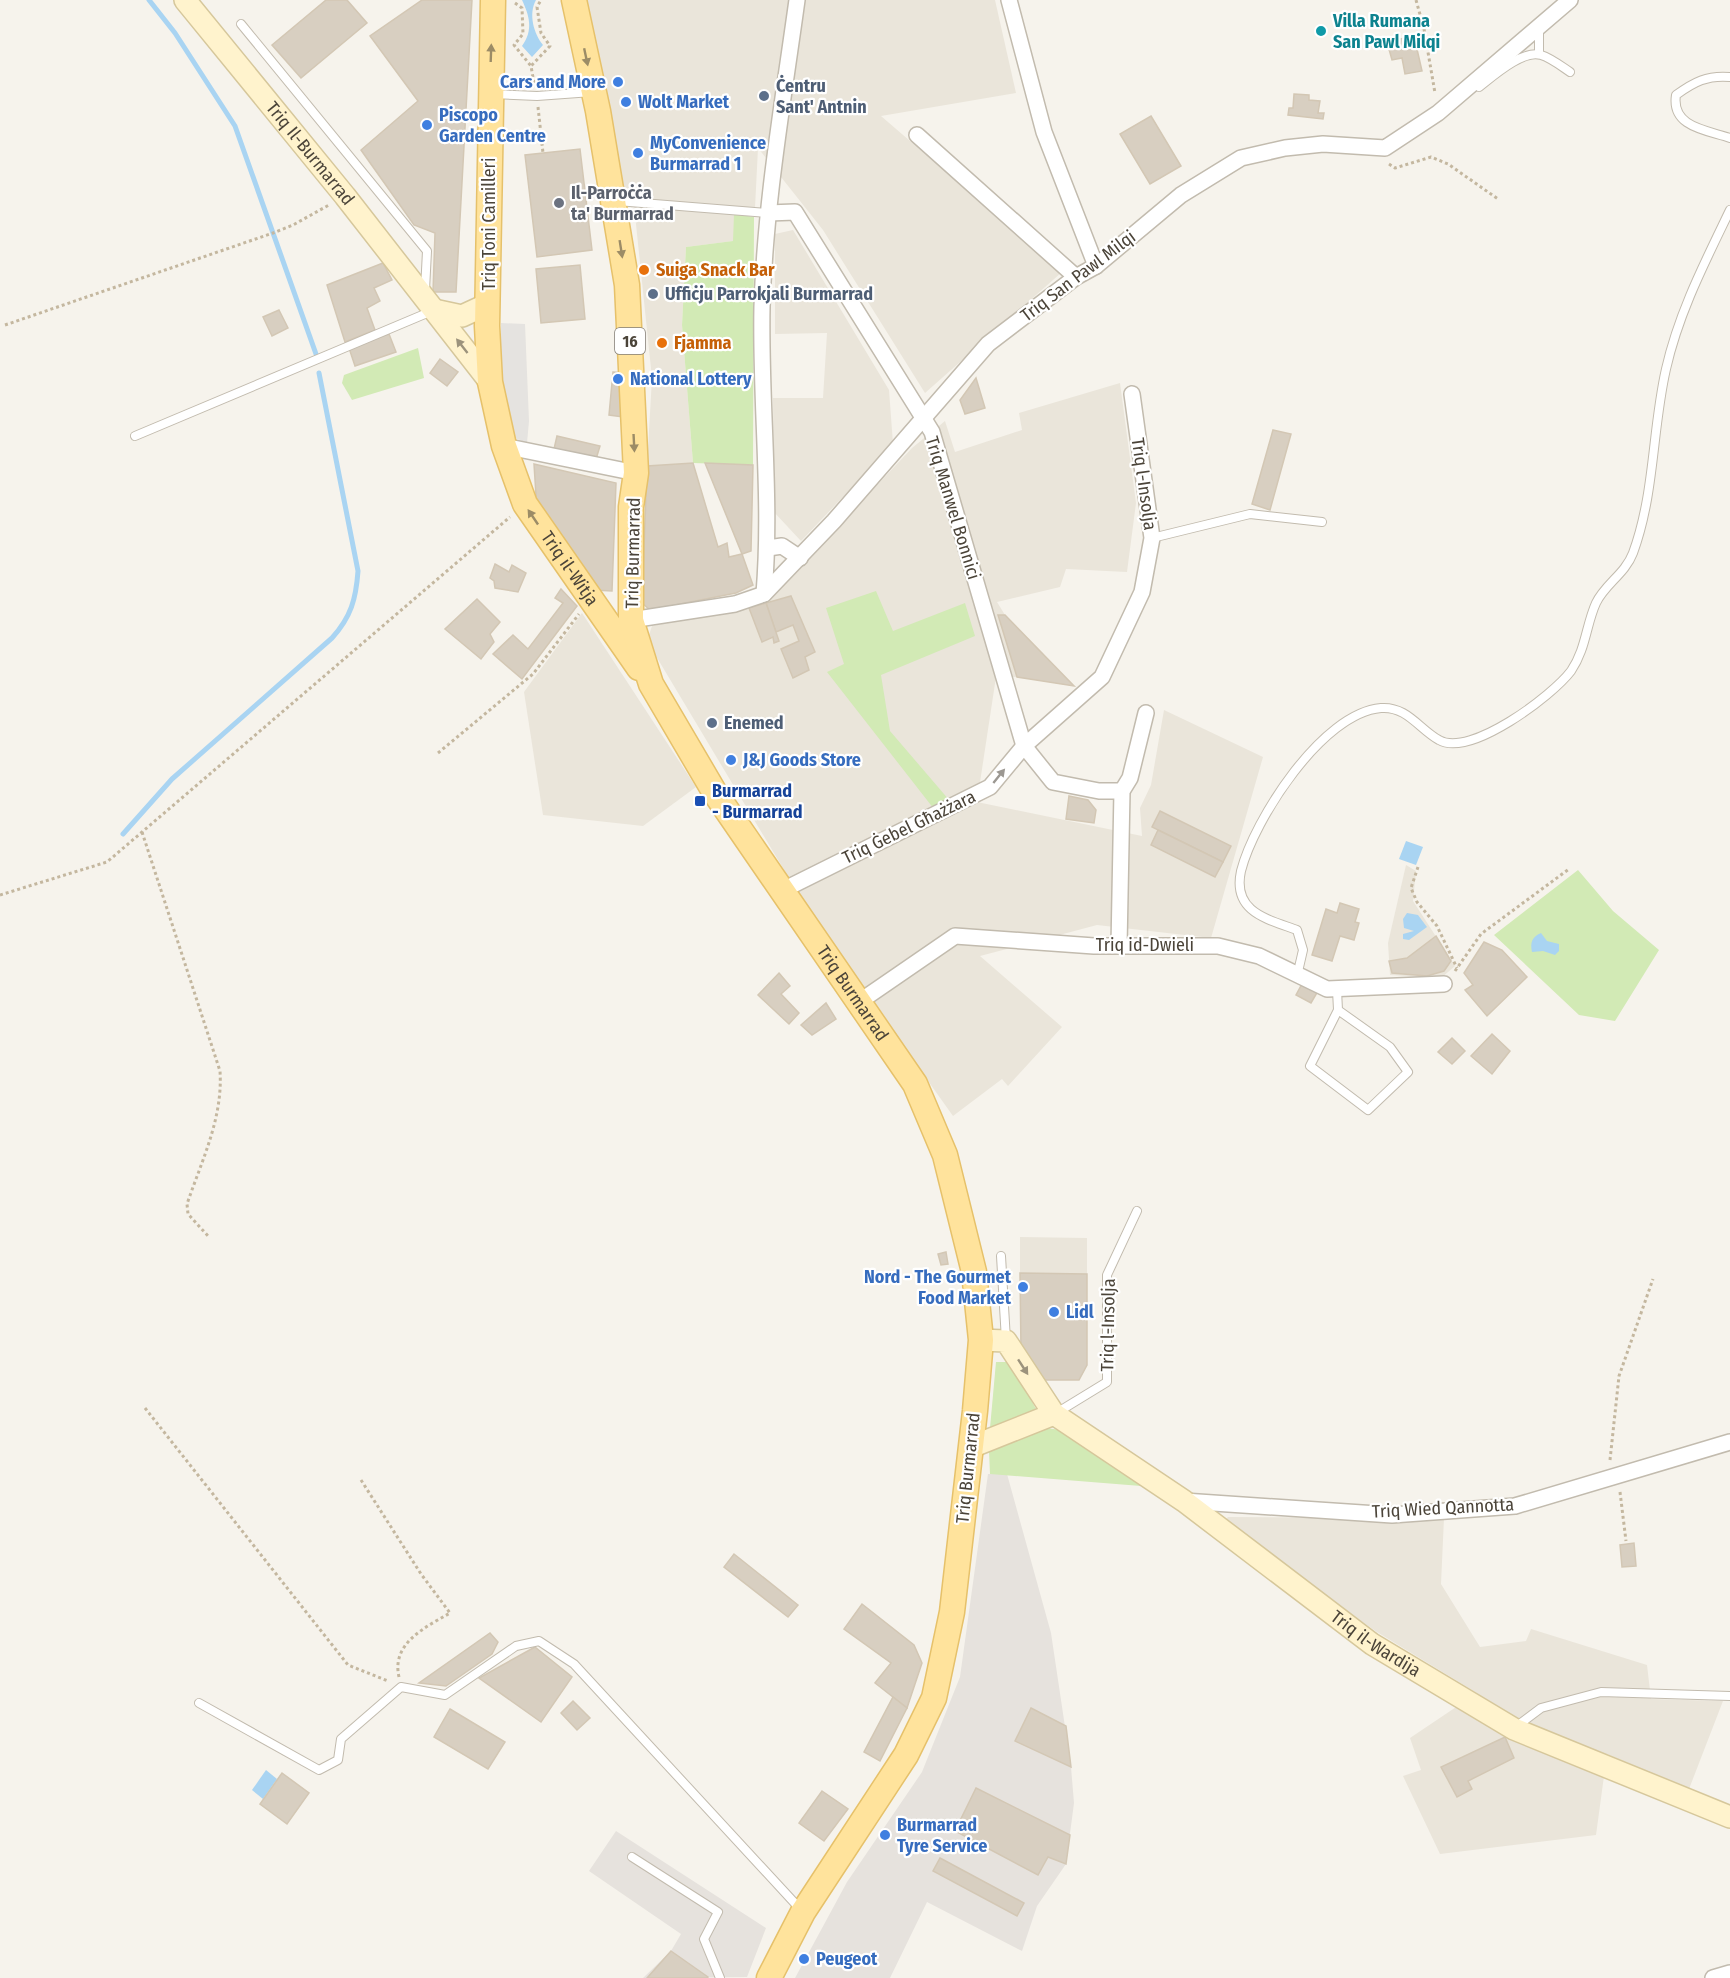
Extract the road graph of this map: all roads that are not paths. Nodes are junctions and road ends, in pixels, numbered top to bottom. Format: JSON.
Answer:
{"nodes":[{"id":1,"x":185,"y":0,"type":"edge"},
{"id":2,"x":493,"y":0,"type":"edge"},
{"id":3,"x":574,"y":0,"type":"edge"},
{"id":4,"x":797,"y":0,"type":"edge"},
{"id":5,"x":1009,"y":0,"type":"edge"},
{"id":6,"x":1570,"y":0,"type":"edge"},
{"id":7,"x":240,"y":24,"type":"dead end"},
{"id":8,"x":1539,"y":27,"type":"junction"},
{"id":9,"x":1539,"y":54,"type":"junction"},
{"id":10,"x":1570,"y":72,"type":"dead end"},
{"id":11,"x":1730,"y":78,"type":"edge"},
{"id":12,"x":593,"y":92,"type":"junction"},
{"id":13,"x":1461,"y":93,"type":"junction"},
{"id":14,"x":490,"y":94,"type":"junction"},
{"id":15,"x":917,"y":135,"type":"dead end"},
{"id":16,"x":1730,"y":138,"type":"edge"},
{"id":17,"x":613,"y":200,"type":"junction"},
{"id":18,"x":1730,"y":210,"type":"edge"},
{"id":19,"x":768,"y":213,"type":"junction"},
{"id":20,"x":1096,"y":266,"type":"junction"},
{"id":21,"x":1076,"y":277,"type":"junction"},
{"id":22,"x":429,"y":304,"type":"junction"},
{"id":23,"x":488,"y":304,"type":"junction"},
{"id":24,"x":490,"y":382,"type":"junction"},
{"id":25,"x":1132,"y":394,"type":"dead end"},
{"id":26,"x":922,"y":418,"type":"junction"},
{"id":27,"x":135,"y":436,"type":"dead end"},
{"id":28,"x":504,"y":446,"type":"junction"},
{"id":29,"x":636,"y":473,"type":"junction"},
{"id":30,"x":1322,"y":522,"type":"dead end"},
{"id":31,"x":1152,"y":538,"type":"junction"},
{"id":32,"x":768,"y":548,"type":"junction"},
{"id":33,"x":800,"y":558,"type":"junction"},
{"id":34,"x":764,"y":594,"type":"junction"},
{"id":35,"x":631,"y":620,"type":"junction"},
{"id":36,"x":651,"y":684,"type":"junction"},
{"id":37,"x":1146,"y":713,"type":"dead end"},
{"id":38,"x":1024,"y":746,"type":"junction"},
{"id":39,"x":1122,"y":791,"type":"junction"},
{"id":40,"x":781,"y":891,"type":"junction"},
{"id":41,"x":1119,"y":946,"type":"junction"},
{"id":42,"x":1297,"y":976,"type":"junction"},
{"id":43,"x":1444,"y":984,"type":"road end"},
{"id":44,"x":1337,"y":990,"type":"junction"},
{"id":45,"x":859,"y":1002,"type":"junction"},
{"id":46,"x":1338,"y":1010,"type":"junction"},
{"id":47,"x":1137,"y":1211,"type":"dead end"},
{"id":48,"x":1001,"y":1257,"type":"dead end"},
{"id":49,"x":981,"y":1340,"type":"junction"},
{"id":50,"x":1006,"y":1341,"type":"junction"},
{"id":51,"x":1054,"y":1414,"type":"junction"},
{"id":52,"x":1730,"y":1442,"type":"edge"},
{"id":53,"x":970,"y":1447,"type":"junction"},
{"id":54,"x":1184,"y":1501,"type":"junction"},
{"id":55,"x":1730,"y":1696,"type":"edge"},
{"id":56,"x":199,"y":1703,"type":"dead end"},
{"id":57,"x":1514,"y":1729,"type":"junction"},
{"id":58,"x":1730,"y":1817,"type":"edge"},
{"id":59,"x":632,"y":1857,"type":"dead end"},
{"id":60,"x":803,"y":1912,"type":"junction"},
{"id":61,"x":1730,"y":1973,"type":"edge"},
{"id":62,"x":720,"y":1978,"type":"edge"},
{"id":63,"x":769,"y":1978,"type":"edge"},
{"id":64,"x":1713,"y":1978,"type":"edge"}],
"edges":[{"from":1,"to":22,"type":"street","name":"Triq Il-Burmarrad"},
{"from":14,"to":2,"type":"main road","name":"Triq Toni Camilleri","number":"16","one_way":true},
{"from":3,"to":12,"type":"main road","name":"Triq Burmarrad","number":"16","one_way":true},
{"from":4,"to":19,"type":"street"},
{"from":5,"to":20,"type":"street"},
{"from":6,"to":8,"type":"street","name":"Triq San Pawl Milqi"},
{"from":7,"to":22,"type":"lane"},
{"from":8,"to":9,"type":"lane"},
{"from":8,"to":13,"type":"street","name":"Triq San Pawl Milqi"},
{"from":9,"to":10,"type":"lane"},
{"from":9,"to":13,"type":"lane"},
{"from":11,"to":16,"type":"lane"},
{"from":12,"to":14,"type":"lane"},
{"from":12,"to":17,"type":"main road","name":"Triq Burmarrad","number":"16"},
{"from":13,"to":20,"type":"street","name":"Triq San Pawl Milqi"},
{"from":14,"to":23,"type":"main road","name":"Triq Toni Camilleri","number":"16"},
{"from":15,"to":21,"type":"street"},
{"from":17,"to":19,"type":"lane"},
{"from":17,"to":29,"type":"main road","name":"Triq Burmarrad","number":"16","one_way":true},
{"from":18,"to":42,"type":"lane"},
{"from":19,"to":26,"type":"street","name":"Triq Manwel Bonnici"},
{"from":19,"to":32,"type":"street"},
{"from":20,"to":21,"type":"street","name":"Triq San Pawl Milqi"},
{"from":21,"to":26,"type":"street","name":"Triq San Pawl Milqi"},
{"from":22,"to":23,"type":"street"},
{"from":24,"to":22,"type":"street","name":"Triq Il-Burmarrad","one_way":true},
{"from":22,"to":27,"type":"lane"},
{"from":23,"to":24,"type":"main road","name":"Triq Toni Camilleri","number":"16"},
{"from":24,"to":28,"type":"main road","name":"Triq Toni Camilleri","number":"16"},
{"from":25,"to":31,"type":"street","name":"Triq l-Insolja"},
{"from":26,"to":33,"type":"street","name":"Triq San Pawl Milqi"},
{"from":26,"to":38,"type":"street","name":"Triq Manwel Bonnici"},
{"from":28,"to":29,"type":"street"},
{"from":36,"to":28,"type":"main road","name":"Triq il-Witja","number":"16","one_way":true},
{"from":29,"to":35,"type":"main road","name":"Triq Burmarrad","number":"16"},
{"from":30,"to":31,"type":"lane"},
{"from":31,"to":38,"type":"street","name":"Triq l-Insolja"},
{"from":32,"to":33,"type":"street"},
{"from":32,"to":34,"type":"street"},
{"from":33,"to":34,"type":"street","name":"Triq San Pawl Milqi"},
{"from":34,"to":35,"type":"street","name":"Triq San Pawl Milqi"},
{"from":35,"to":36,"type":"main road","name":"Triq Burmarrad","number":"16"},
{"from":36,"to":40,"type":"main road","name":"Triq Burmarrad","number":"16"},
{"from":37,"to":39,"type":"street"},
{"from":38,"to":39,"type":"street","name":"Triq Manwel Bonnici"},
{"from":40,"to":38,"type":"street","name":"Triq Ġebel Għażżara","one_way":true},
{"from":39,"to":41,"type":"street"},
{"from":40,"to":45,"type":"main road","name":"Triq Burmarrad","number":"16"},
{"from":41,"to":42,"type":"street","name":"Triq id-Dwieli"},
{"from":41,"to":45,"type":"street","name":"Triq id-Dwieli"},
{"from":42,"to":44,"type":"street","name":"Triq id-Dwieli"},
{"from":43,"to":44,"type":"street","name":"Triq id-Dwieli"},
{"from":44,"to":46,"type":"lane"},
{"from":45,"to":49,"type":"main road","name":"Triq Burmarrad","number":"16"},
{"from":46,"to":46,"type":"lane"},
{"from":47,"to":51,"type":"lane","name":"Triq l-Insolja"},
{"from":48,"to":50,"type":"lane"},
{"from":49,"to":50,"type":"street"},
{"from":49,"to":53,"type":"main road","name":"Triq Burmarrad","number":"16"},
{"from":50,"to":51,"type":"street","name":"Triq il-Wardija","one_way":true},
{"from":51,"to":53,"type":"street"},
{"from":51,"to":54,"type":"street","name":"Triq il-Wardija"},
{"from":52,"to":54,"type":"street","name":"Triq Wied Qannotta"},
{"from":53,"to":60,"type":"main road","name":"Triq Burmarrad","number":"16"},
{"from":54,"to":57,"type":"street","name":"Triq il-Wardija"},
{"from":55,"to":57,"type":"lane"},
{"from":56,"to":60,"type":"lane"},
{"from":57,"to":58,"type":"street","name":"Triq il-Wardija"},
{"from":59,"to":62,"type":"lane"},
{"from":60,"to":63,"type":"main road","name":"Triq Burmarrad","number":"16"},
{"from":61,"to":64,"type":"street"}]}
